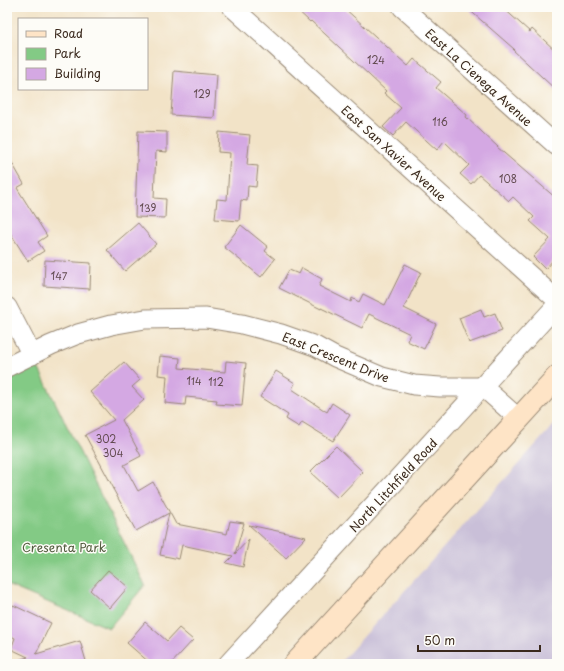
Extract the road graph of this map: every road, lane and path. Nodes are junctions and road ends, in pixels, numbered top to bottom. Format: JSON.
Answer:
{"nodes":[{"id":1,"x":232,"y":7,"type":"edge"},
{"id":2,"x":402,"y":7,"type":"edge"},
{"id":3,"x":557,"y":146,"type":"edge"},
{"id":4,"x":557,"y":300,"type":"edge"},
{"id":5,"x":557,"y":305,"type":"edge"},
{"id":6,"x":7,"y":307,"type":"edge"},
{"id":7,"x":32,"y":355,"type":"junction"},
{"id":8,"x":7,"y":367,"type":"edge"},
{"id":9,"x":557,"y":377,"type":"edge"},
{"id":10,"x":483,"y":387,"type":"junction"},
{"id":11,"x":519,"y":419,"type":"junction"},
{"id":12,"x":300,"y":662,"type":"edge"},
{"id":13,"x":228,"y":664,"type":"edge"}],
"edges":[{"from":1,"to":4,"type":"street","name":"East San Xavier Avenue"},
{"from":2,"to":3,"type":"street","name":"East La Cienega Avenue"},
{"from":5,"to":10,"type":"street","name":"North Litchfield Road"},
{"from":6,"to":7,"type":"street"},
{"from":7,"to":8,"type":"street","name":"East Crescent Drive"},
{"from":7,"to":10,"type":"street","name":"East Crescent Drive"},
{"from":9,"to":11,"type":"main road"},
{"from":10,"to":11,"type":"street"},
{"from":10,"to":13,"type":"street","name":"North Litchfield Road"},
{"from":11,"to":12,"type":"main road"}]}
